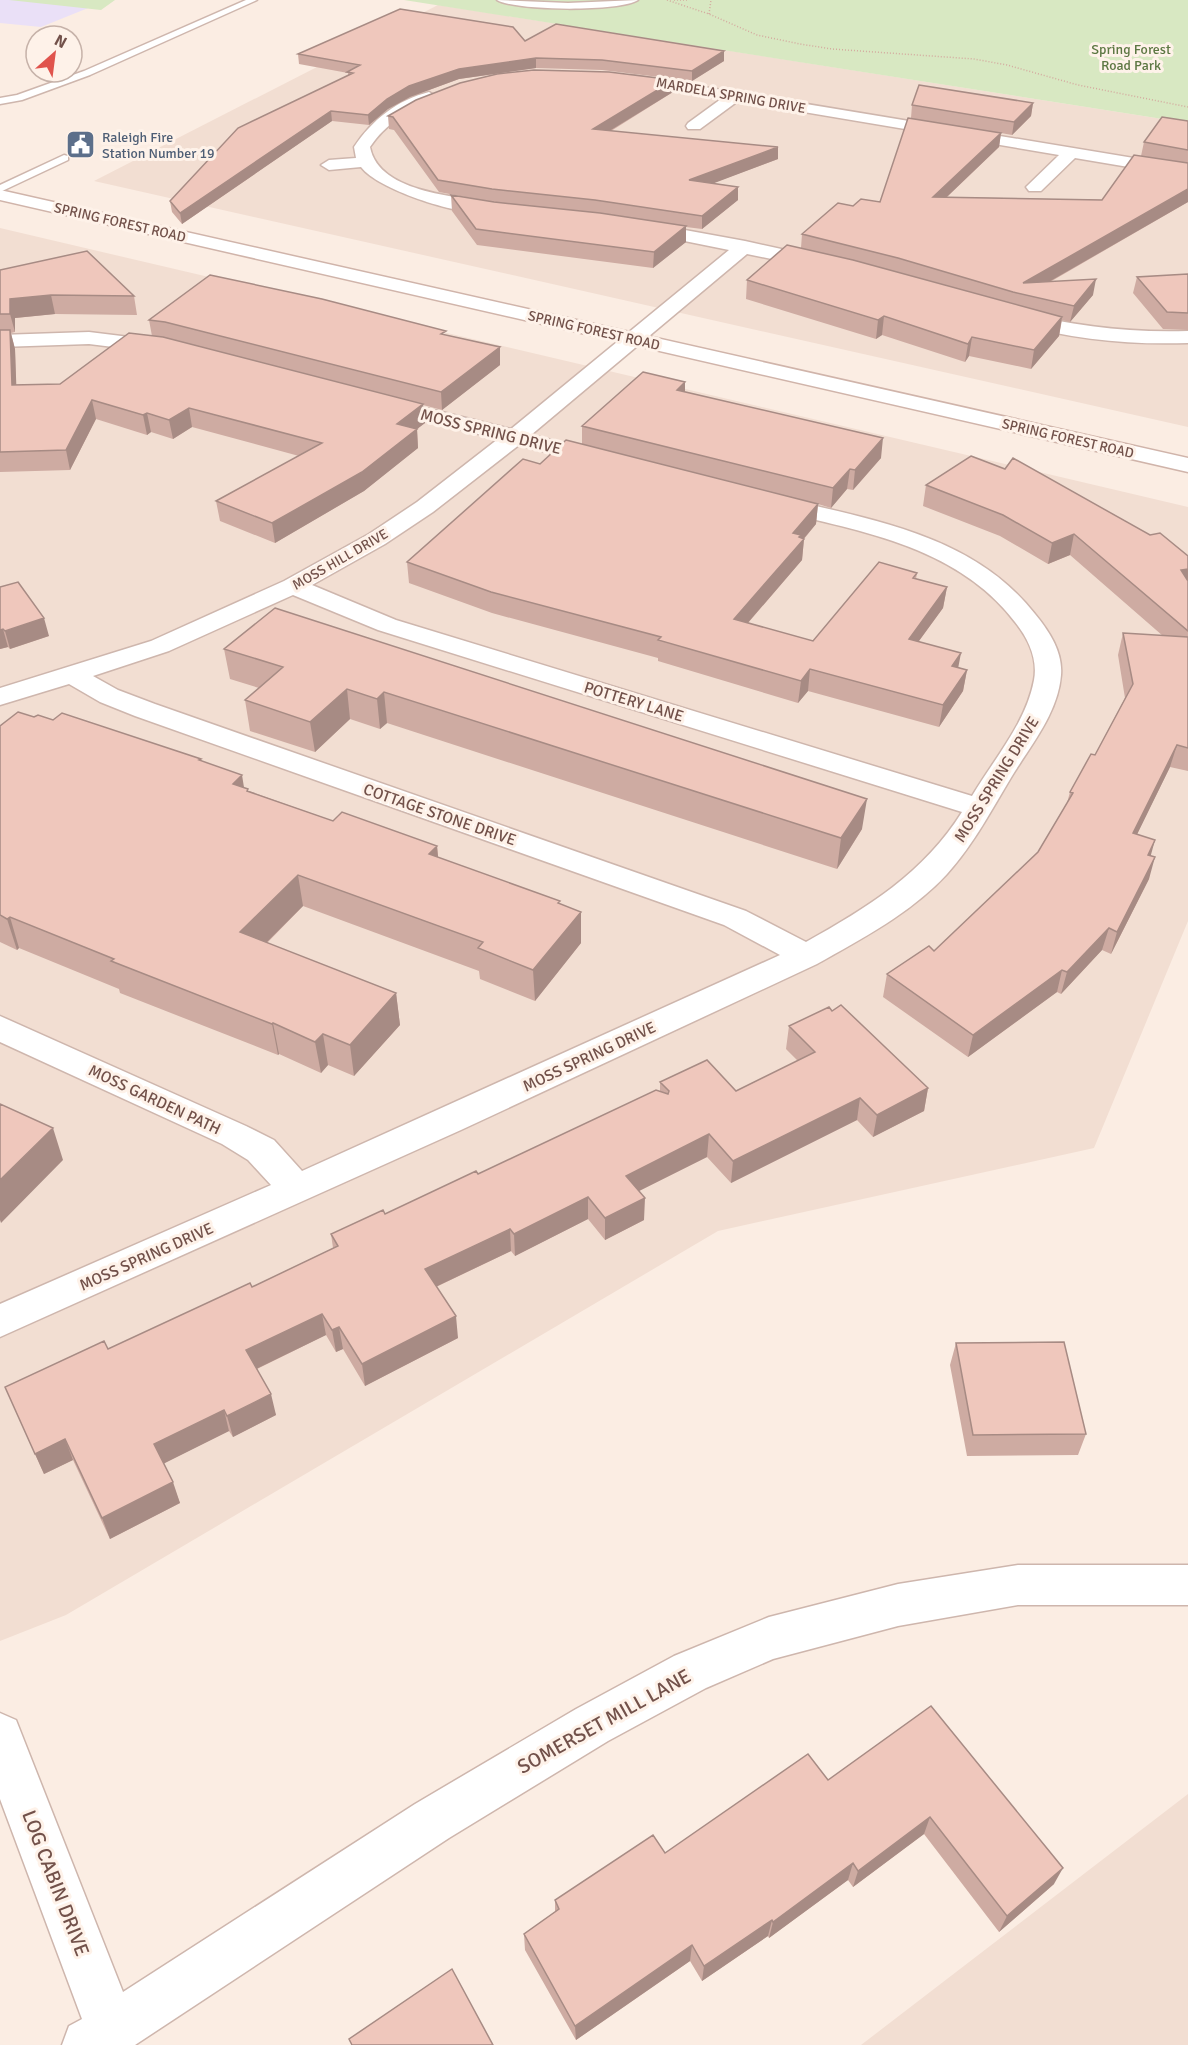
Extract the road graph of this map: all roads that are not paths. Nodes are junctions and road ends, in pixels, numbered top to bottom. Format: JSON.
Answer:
{"nodes":[{"id":1,"x":253,"y":0,"type":"edge"},
{"id":2,"x":501,"y":0,"type":"edge"},
{"id":3,"x":634,"y":0,"type":"edge"},
{"id":4,"x":617,"y":77,"type":"edge"},
{"id":5,"x":444,"y":91,"type":"edge"},
{"id":6,"x":735,"y":96,"type":"junction"},
{"id":7,"x":19,"y":98,"type":"junction"},
{"id":8,"x":0,"y":101,"type":"edge"},
{"id":9,"x":0,"y":109,"type":"edge"},
{"id":10,"x":694,"y":126,"type":"dead end"},
{"id":11,"x":1072,"y":152,"type":"junction"},
{"id":12,"x":64,"y":158,"type":"dead end"},
{"id":13,"x":365,"y":162,"type":"junction"},
{"id":14,"x":329,"y":165,"type":"dead end"},
{"id":15,"x":1188,"y":172,"type":"edge"},
{"id":16,"x":1035,"y":187,"type":"dead end"},
{"id":17,"x":0,"y":189,"type":"edge"},
{"id":18,"x":0,"y":195,"type":"edge"},
{"id":19,"x":510,"y":211,"type":"edge"},
{"id":20,"x":627,"y":225,"type":"edge"},
{"id":21,"x":745,"y":246,"type":"junction"},
{"id":22,"x":835,"y":266,"type":"edge"},
{"id":23,"x":996,"y":312,"type":"edge"},
{"id":24,"x":1188,"y":337,"type":"edge"},
{"id":25,"x":634,"y":339,"type":"junction"},
{"id":26,"x":0,"y":341,"type":"edge"},
{"id":27,"x":191,"y":354,"type":"edge"},
{"id":28,"x":353,"y":395,"type":"edge"},
{"id":29,"x":515,"y":437,"type":"junction"},
{"id":30,"x":1188,"y":465,"type":"edge"},
{"id":31,"x":629,"y":466,"type":"edge"},
{"id":32,"x":750,"y":497,"type":"edge"},
{"id":33,"x":294,"y":586,"type":"junction"},
{"id":34,"x":73,"y":675,"type":"junction"},
{"id":35,"x":0,"y":697,"type":"edge"},
{"id":36,"x":978,"y":807,"type":"junction"},
{"id":37,"x":807,"y":956,"type":"junction"},
{"id":38,"x":0,"y":1028,"type":"edge"},
{"id":39,"x":297,"y":1189,"type":"junction"},
{"id":40,"x":0,"y":1321,"type":"edge"},
{"id":41,"x":1188,"y":1585,"type":"edge"},
{"id":42,"x":0,"y":1736,"type":"edge"},
{"id":43,"x":100,"y":2038,"type":"edge"}],
"edges":[{"from":1,"to":7,"type":"lane"},
{"from":2,"to":3,"type":"lane"},
{"from":4,"to":6,"type":"street","name":"MARDELA SPRING DRIVE"},
{"from":5,"to":13,"type":"street"},
{"from":6,"to":10,"type":"street"},
{"from":6,"to":11,"type":"street","name":"MARDELA SPRING DRIVE"},
{"from":7,"to":8,"type":"lane"},
{"from":7,"to":9,"type":"lane"},
{"from":11,"to":15,"type":"street","name":"MARDELA SPRING DRIVE"},
{"from":11,"to":16,"type":"street"},
{"from":12,"to":17,"type":"lane"},
{"from":13,"to":14,"type":"street"},
{"from":13,"to":19,"type":"street"},
{"from":18,"to":25,"type":"street","name":"SPRING FOREST ROAD"},
{"from":20,"to":21,"type":"street"},
{"from":21,"to":22,"type":"street"},
{"from":21,"to":25,"type":"street","name":"MOSS HILL DRIVE"},
{"from":23,"to":24,"type":"street"},
{"from":25,"to":29,"type":"street","name":"MOSS HILL DRIVE"},
{"from":25,"to":30,"type":"street","name":"SPRING FOREST ROAD"},
{"from":26,"to":27,"type":"street"},
{"from":28,"to":29,"type":"street","name":"MOSS SPRING DRIVE"},
{"from":29,"to":31,"type":"street","name":"MOSS SPRING DRIVE"},
{"from":29,"to":33,"type":"street","name":"MOSS HILL DRIVE"},
{"from":32,"to":36,"type":"street","name":"MOSS SPRING DRIVE"},
{"from":33,"to":34,"type":"street","name":"MOSS HILL DRIVE"},
{"from":33,"to":36,"type":"street","name":"POTTERY LANE"},
{"from":34,"to":35,"type":"street","name":"MOSS HILL DRIVE"},
{"from":34,"to":37,"type":"street","name":"COTTAGE STONE DRIVE"},
{"from":36,"to":37,"type":"street","name":"MOSS SPRING DRIVE"},
{"from":37,"to":39,"type":"street","name":"MOSS SPRING DRIVE"},
{"from":38,"to":39,"type":"street","name":"MOSS GARDEN PATH"},
{"from":39,"to":40,"type":"street","name":"MOSS SPRING DRIVE"},
{"from":41,"to":43,"type":"street","name":"SOMERSET MILL LANE"},
{"from":42,"to":43,"type":"street","name":"LOG CABIN DRIVE"}]}
